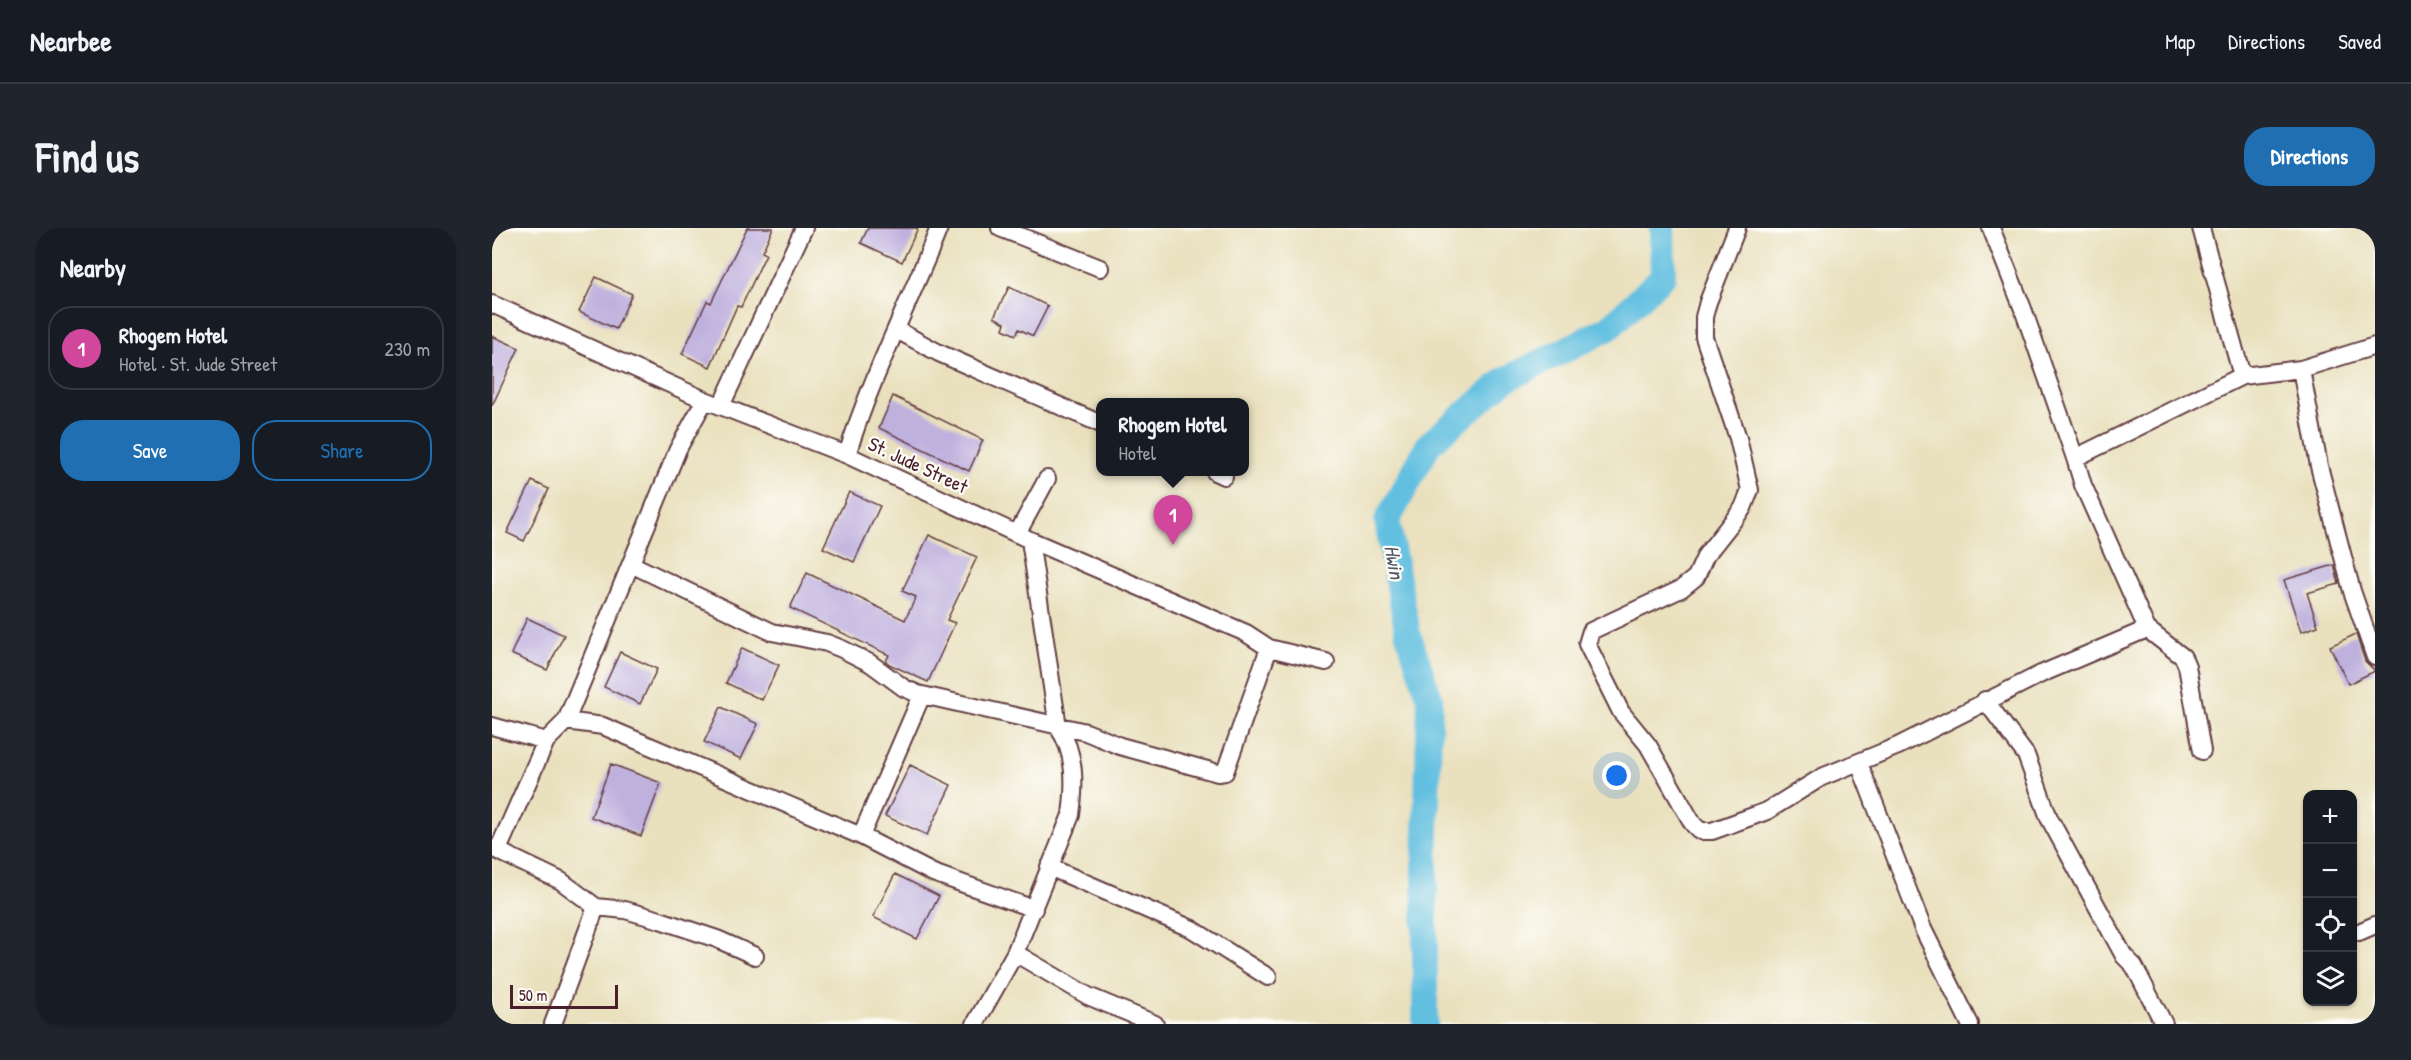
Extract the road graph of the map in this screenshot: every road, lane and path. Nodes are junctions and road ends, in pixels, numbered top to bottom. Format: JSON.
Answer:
{"nodes":[{"id":1,"x":804,"y":228,"type":"edge"},
{"id":2,"x":939,"y":228,"type":"edge"},
{"id":3,"x":1000,"y":228,"type":"edge"},
{"id":4,"x":1737,"y":228,"type":"edge"},
{"id":5,"x":1991,"y":228,"type":"edge"},
{"id":6,"x":2201,"y":228,"type":"edge"},
{"id":7,"x":1100,"y":268,"type":"dead end"},
{"id":8,"x":492,"y":304,"type":"edge"},
{"id":9,"x":897,"y":330,"type":"junction"},
{"id":10,"x":2375,"y":346,"type":"edge"},
{"id":11,"x":2301,"y":369,"type":"junction"},
{"id":12,"x":2241,"y":376,"type":"junction"},
{"id":13,"x":705,"y":400,"type":"junction"},
{"id":14,"x":721,"y":406,"type":"junction"},
{"id":15,"x":1096,"y":422,"type":"edge"},
{"id":16,"x":847,"y":455,"type":"junction"},
{"id":17,"x":2075,"y":458,"type":"junction"},
{"id":18,"x":1047,"y":479,"type":"dead end"},
{"id":19,"x":1024,"y":537,"type":"junction"},
{"id":20,"x":632,"y":564,"type":"junction"},
{"id":21,"x":2147,"y":629,"type":"junction"},
{"id":22,"x":1269,"y":648,"type":"junction"},
{"id":23,"x":2375,"y":657,"type":"edge"},
{"id":24,"x":1326,"y":662,"type":"dead end"},
{"id":25,"x":922,"y":695,"type":"junction"},
{"id":26,"x":1985,"y":700,"type":"junction"},
{"id":27,"x":566,"y":721,"type":"junction"},
{"id":28,"x":492,"y":726,"type":"edge"},
{"id":29,"x":1058,"y":727,"type":"junction"},
{"id":30,"x":546,"y":741,"type":"junction"},
{"id":31,"x":2202,"y":751,"type":"dead end"},
{"id":32,"x":1859,"y":763,"type":"junction"},
{"id":33,"x":861,"y":836,"type":"junction"},
{"id":34,"x":495,"y":849,"type":"edge"},
{"id":35,"x":1049,"y":867,"type":"junction"},
{"id":36,"x":596,"y":907,"type":"junction"},
{"id":37,"x":1034,"y":909,"type":"junction"},
{"id":38,"x":2375,"y":925,"type":"edge"},
{"id":39,"x":2359,"y":932,"type":"dead end"},
{"id":40,"x":1016,"y":953,"type":"junction"},
{"id":41,"x":755,"y":956,"type":"dead end"},
{"id":42,"x":1268,"y":977,"type":"dead end"},
{"id":43,"x":553,"y":1024,"type":"edge"},
{"id":44,"x":975,"y":1024,"type":"edge"},
{"id":45,"x":1155,"y":1024,"type":"edge"},
{"id":46,"x":1970,"y":1024,"type":"edge"},
{"id":47,"x":2164,"y":1024,"type":"edge"}],
"edges":[{"from":1,"to":14,"type":"street"},
{"from":2,"to":9,"type":"street"},
{"from":3,"to":7,"type":"street"},
{"from":4,"to":32,"type":"street"},
{"from":5,"to":17,"type":"street"},
{"from":6,"to":12,"type":"street"},
{"from":8,"to":13,"type":"street","name":"St. Jude Street"},
{"from":9,"to":15,"type":"street"},
{"from":9,"to":16,"type":"street"},
{"from":10,"to":11,"type":"street"},
{"from":11,"to":12,"type":"street"},
{"from":11,"to":23,"type":"street"},
{"from":12,"to":17,"type":"street"},
{"from":13,"to":14,"type":"street","name":"St. Jude Street"},
{"from":13,"to":20,"type":"street"},
{"from":14,"to":16,"type":"street","name":"St. Jude Street"},
{"from":16,"to":19,"type":"street","name":"St. Jude Street"},
{"from":17,"to":21,"type":"street"},
{"from":18,"to":19,"type":"street"},
{"from":19,"to":22,"type":"street","name":"St. Jude Street"},
{"from":19,"to":29,"type":"street"},
{"from":20,"to":25,"type":"street"},
{"from":20,"to":27,"type":"street"},
{"from":21,"to":26,"type":"street"},
{"from":21,"to":31,"type":"street"},
{"from":22,"to":24,"type":"street","name":"St. Jude Street"},
{"from":22,"to":29,"type":"street"},
{"from":25,"to":29,"type":"street"},
{"from":25,"to":33,"type":"street"},
{"from":26,"to":32,"type":"street"},
{"from":26,"to":47,"type":"street"},
{"from":27,"to":30,"type":"street"},
{"from":27,"to":33,"type":"street"},
{"from":28,"to":30,"type":"street"},
{"from":29,"to":35,"type":"street"},
{"from":30,"to":34,"type":"street"},
{"from":32,"to":46,"type":"street"},
{"from":33,"to":37,"type":"street"},
{"from":34,"to":36,"type":"street"},
{"from":35,"to":37,"type":"street"},
{"from":35,"to":42,"type":"street"},
{"from":36,"to":41,"type":"street"},
{"from":36,"to":43,"type":"street"},
{"from":37,"to":40,"type":"street"},
{"from":38,"to":39,"type":"street"},
{"from":40,"to":44,"type":"street"},
{"from":40,"to":45,"type":"street"}]}
